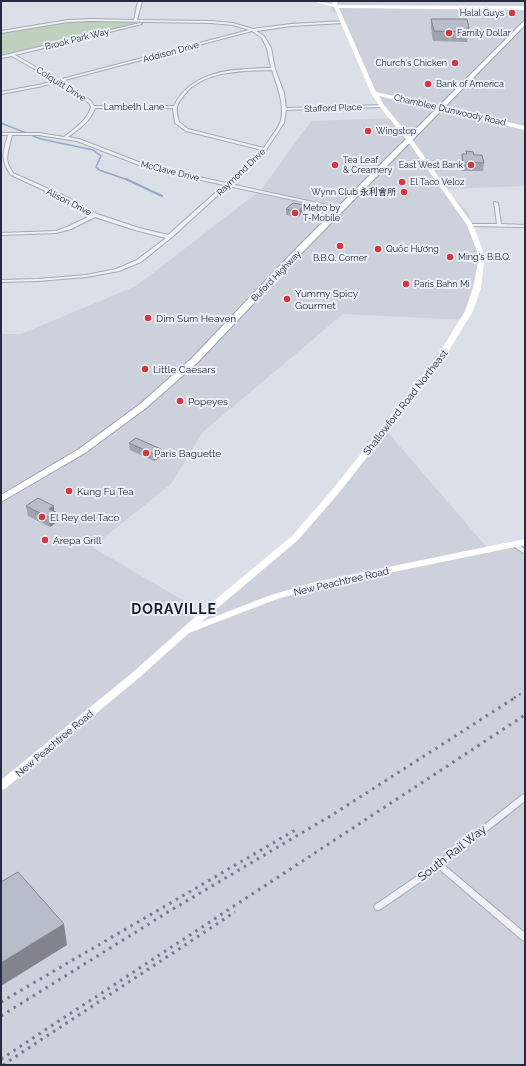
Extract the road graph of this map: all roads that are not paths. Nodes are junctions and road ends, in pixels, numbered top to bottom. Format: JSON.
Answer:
{"nodes":[{"id":1,"x":140,"y":1,"type":"edge"},
{"id":2,"x":314,"y":1,"type":"edge"},
{"id":3,"x":335,"y":4,"type":"edge"},
{"id":4,"x":525,"y":8,"type":"edge"},
{"id":5,"x":135,"y":21,"type":"junction"},
{"id":6,"x":153,"y":21,"type":"junction"},
{"id":7,"x":343,"y":22,"type":"junction"},
{"id":8,"x":525,"y":22,"type":"edge"},
{"id":9,"x":253,"y":30,"type":"junction"},
{"id":10,"x":1,"y":32,"type":"edge"},
{"id":11,"x":13,"y":55,"type":"junction"},
{"id":12,"x":1,"y":57,"type":"edge"},
{"id":13,"x":273,"y":69,"type":"junction"},
{"id":14,"x":58,"y":81,"type":"junction"},
{"id":15,"x":1,"y":93,"type":"edge"},
{"id":16,"x":374,"y":93,"type":"junction"},
{"id":17,"x":381,"y":104,"type":"junction"},
{"id":18,"x":93,"y":107,"type":"junction"},
{"id":19,"x":175,"y":107,"type":"junction"},
{"id":20,"x":284,"y":107,"type":"junction"},
{"id":21,"x":440,"y":108,"type":"junction"},
{"id":22,"x":525,"y":128,"type":"edge"},
{"id":23,"x":1,"y":134,"type":"edge"},
{"id":24,"x":10,"y":134,"type":"junction"},
{"id":25,"x":66,"y":137,"type":"junction"},
{"id":26,"x":409,"y":139,"type":"junction"},
{"id":27,"x":266,"y":149,"type":"junction"},
{"id":28,"x":228,"y":184,"type":"junction"},
{"id":29,"x":496,"y":204,"type":"dead end"},
{"id":30,"x":341,"y":209,"type":"junction"},
{"id":31,"x":94,"y":215,"type":"junction"},
{"id":32,"x":470,"y":225,"type":"junction"},
{"id":33,"x":499,"y":225,"type":"junction"},
{"id":34,"x":525,"y":226,"type":"edge"},
{"id":35,"x":1,"y":234,"type":"edge"},
{"id":36,"x":169,"y":237,"type":"junction"},
{"id":37,"x":1,"y":282,"type":"edge"},
{"id":38,"x":1,"y":499,"type":"edge"},
{"id":39,"x":525,"y":542,"type":"edge"},
{"id":40,"x":515,"y":545,"type":"junction"},
{"id":41,"x":525,"y":552,"type":"edge"},
{"id":42,"x":184,"y":632,"type":"junction"},
{"id":43,"x":1,"y":786,"type":"edge"},
{"id":44,"x":525,"y":797,"type":"edge"},
{"id":45,"x":439,"y":865,"type":"junction"},
{"id":46,"x":378,"y":907,"type":"dead end"},
{"id":47,"x":525,"y":938,"type":"edge"}],
"edges":[{"from":1,"to":5,"type":"street"},
{"from":2,"to":3,"type":"street"},
{"from":3,"to":4,"type":"street"},
{"from":3,"to":7,"type":"street","name":"Shallowford Road Northeast"},
{"from":5,"to":6,"type":"street"},
{"from":5,"to":10,"type":"street"},
{"from":6,"to":9,"type":"street"},
{"from":6,"to":11,"type":"street","name":"Brook Park Way"},
{"from":7,"to":9,"type":"street","name":"Addison Drive"},
{"from":7,"to":16,"type":"street","name":"Shallowford Road Northeast"},
{"from":8,"to":21,"type":"main road","name":"Buford Highway"},
{"from":9,"to":13,"type":"street","name":"Raymond Drive"},
{"from":9,"to":14,"type":"street","name":"Addison Drive"},
{"from":11,"to":12,"type":"street","name":"Brook Park Way"},
{"from":11,"to":14,"type":"street","name":"Colquitt Drive"},
{"from":13,"to":19,"type":"street"},
{"from":13,"to":20,"type":"street","name":"Raymond Drive"},
{"from":14,"to":15,"type":"street","name":"Addison Drive"},
{"from":14,"to":18,"type":"street","name":"Colquitt Drive"},
{"from":16,"to":17,"type":"street","name":"Shallowford Road Northeast"},
{"from":16,"to":21,"type":"street","name":"Chamblee Dunwoody Road"},
{"from":17,"to":20,"type":"street","name":"Stafford Place"},
{"from":17,"to":26,"type":"street","name":"Shallowford Road Northeast"},
{"from":18,"to":19,"type":"street","name":"Lambeth Lane"},
{"from":18,"to":25,"type":"street","name":"Colquitt Drive"},
{"from":19,"to":27,"type":"street"},
{"from":20,"to":27,"type":"street","name":"Raymond Drive"},
{"from":21,"to":22,"type":"street","name":"Chamblee Dunwoody Road"},
{"from":21,"to":26,"type":"main road","name":"Buford Highway"},
{"from":23,"to":24,"type":"street","name":"McClave Drive"},
{"from":24,"to":25,"type":"street","name":"McClave Drive"},
{"from":24,"to":31,"type":"street","name":"Alison Drive"},
{"from":25,"to":28,"type":"street","name":"McClave Drive"},
{"from":26,"to":30,"type":"main road","name":"Buford Highway"},
{"from":26,"to":32,"type":"street","name":"Shallowford Road Northeast"},
{"from":27,"to":28,"type":"street","name":"Raymond Drive"},
{"from":28,"to":30,"type":"street","name":"McClave Drive"},
{"from":28,"to":36,"type":"street","name":"Raymond Drive"},
{"from":29,"to":33,"type":"street"},
{"from":30,"to":38,"type":"main road","name":"Buford Highway"},
{"from":31,"to":35,"type":"street"},
{"from":31,"to":36,"type":"street","name":"Alison Drive"},
{"from":32,"to":33,"type":"street"},
{"from":32,"to":42,"type":"street","name":"Shallowford Road Northeast"},
{"from":33,"to":34,"type":"street"},
{"from":36,"to":37,"type":"street","name":"Raymond Drive"},
{"from":39,"to":40,"type":"street","name":"New Peachtree Road"},
{"from":40,"to":41,"type":"street"},
{"from":40,"to":42,"type":"street","name":"New Peachtree Road"},
{"from":42,"to":43,"type":"street","name":"New Peachtree Road"},
{"from":44,"to":45,"type":"street","name":"South Rail Way"},
{"from":45,"to":46,"type":"street","name":"South Rail Way"},
{"from":45,"to":47,"type":"street"}]}
